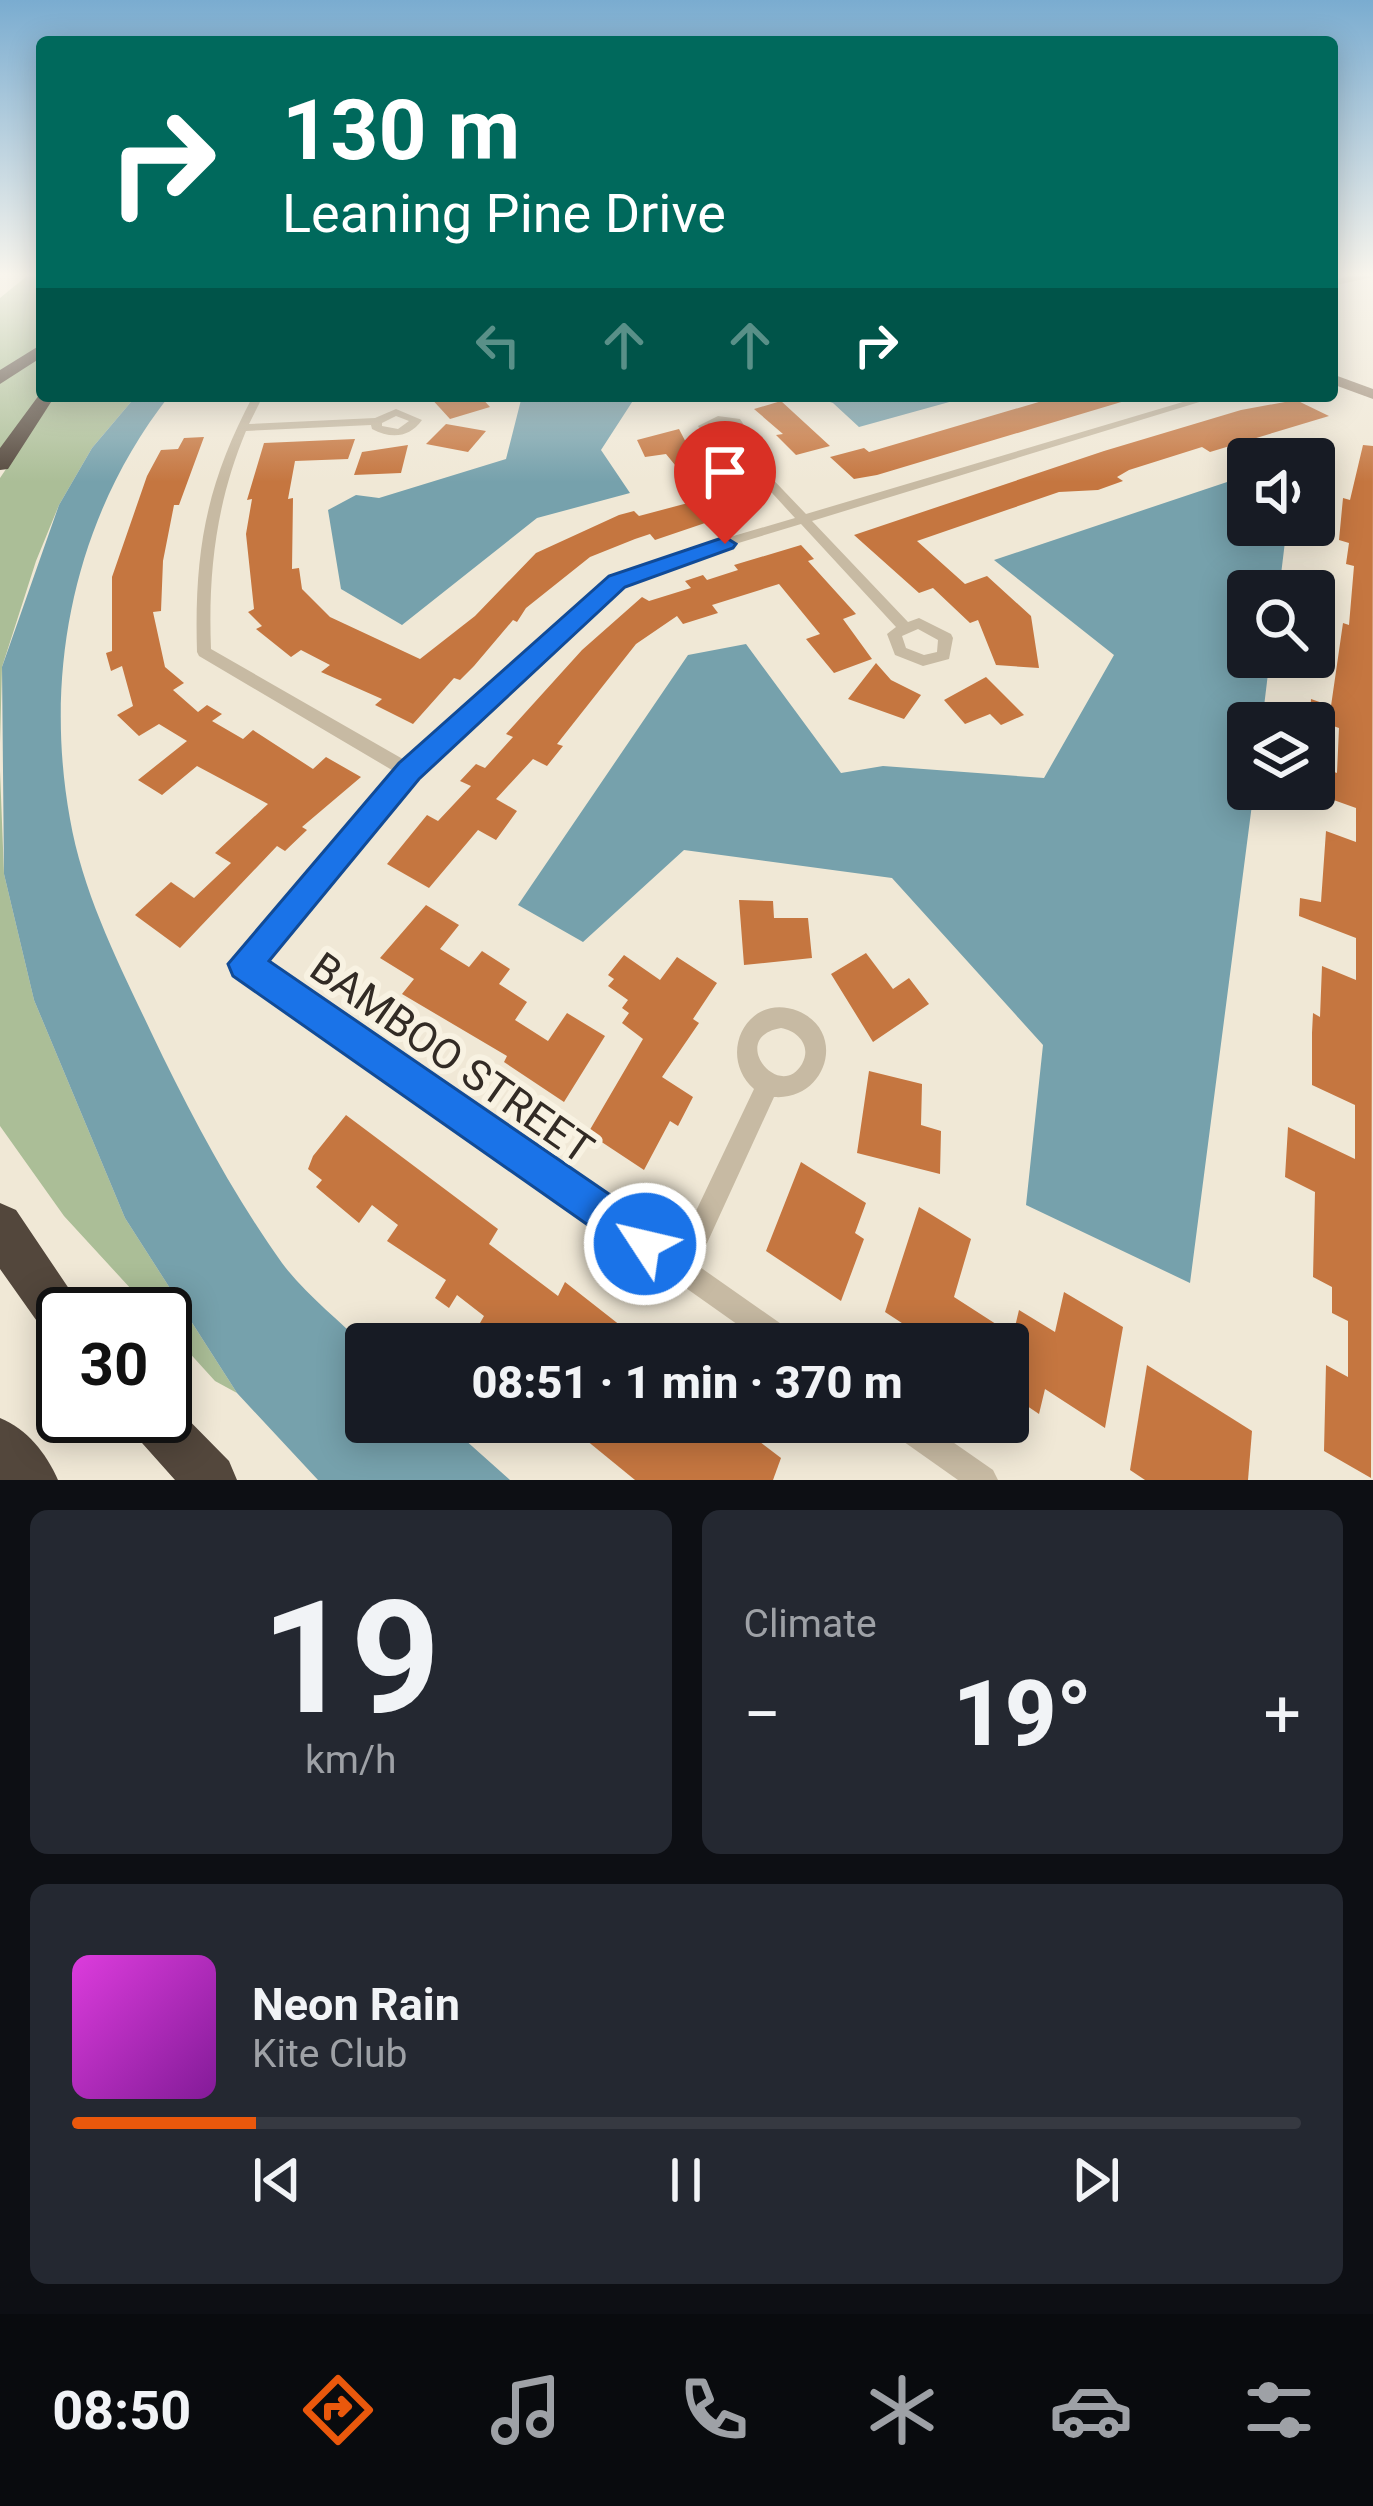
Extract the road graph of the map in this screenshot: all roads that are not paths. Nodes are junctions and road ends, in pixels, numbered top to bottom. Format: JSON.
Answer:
{"nodes":[{"id":1,"x":36,"y":353,"type":"edge"},
{"id":2,"x":0,"y":378,"type":"edge"},
{"id":3,"x":1338,"y":381,"type":"edge"},
{"id":4,"x":1373,"y":394,"type":"edge"},
{"id":5,"x":41,"y":402,"type":"edge"},
{"id":6,"x":255,"y":402,"type":"edge"},
{"id":7,"x":1194,"y":402,"type":"edge"},
{"id":8,"x":377,"y":421,"type":"dead end"},
{"id":9,"x":240,"y":428,"type":"junction"},
{"id":10,"x":730,"y":441,"type":"dead end"},
{"id":11,"x":0,"y":464,"type":"edge"},
{"id":12,"x":808,"y":520,"type":"junction"},
{"id":13,"x":903,"y":626,"type":"dead end"},
{"id":14,"x":409,"y":771,"type":"junction"},
{"id":15,"x":768,"y":1084,"type":"dead end"},
{"id":16,"x":0,"y":1226,"type":"edge"},
{"id":17,"x":682,"y":1269,"type":"junction"},
{"id":18,"x":37,"y":1287,"type":"edge"},
{"id":19,"x":758,"y":1323,"type":"edge"},
{"id":20,"x":176,"y":1443,"type":"edge"},
{"id":21,"x":930,"y":1443,"type":"edge"},
{"id":22,"x":0,"y":1444,"type":"edge"},
{"id":23,"x":31,"y":1480,"type":"edge"},
{"id":24,"x":210,"y":1480,"type":"edge"},
{"id":25,"x":982,"y":1480,"type":"edge"}],
"edges":[{"from":1,"to":2,"type":"highway"},
{"from":3,"to":4,"type":"street"},
{"from":5,"to":11,"type":"highway"},
{"from":6,"to":9,"type":"street"},
{"from":7,"to":12,"type":"street"},
{"from":8,"to":9,"type":"street"},
{"from":9,"to":14,"type":"street"},
{"from":10,"to":12,"type":"street"},
{"from":12,"to":13,"type":"street"},
{"from":12,"to":14,"type":"street"},
{"from":14,"to":17,"type":"street","name":"BAMBOO STREET"},
{"from":15,"to":17,"type":"street"},
{"from":16,"to":18,"type":"highway"},
{"from":17,"to":19,"type":"street","name":"BAMBOO STREET"},
{"from":20,"to":24,"type":"highway"},
{"from":21,"to":25,"type":"street"},
{"from":22,"to":23,"type":"highway"}]}
